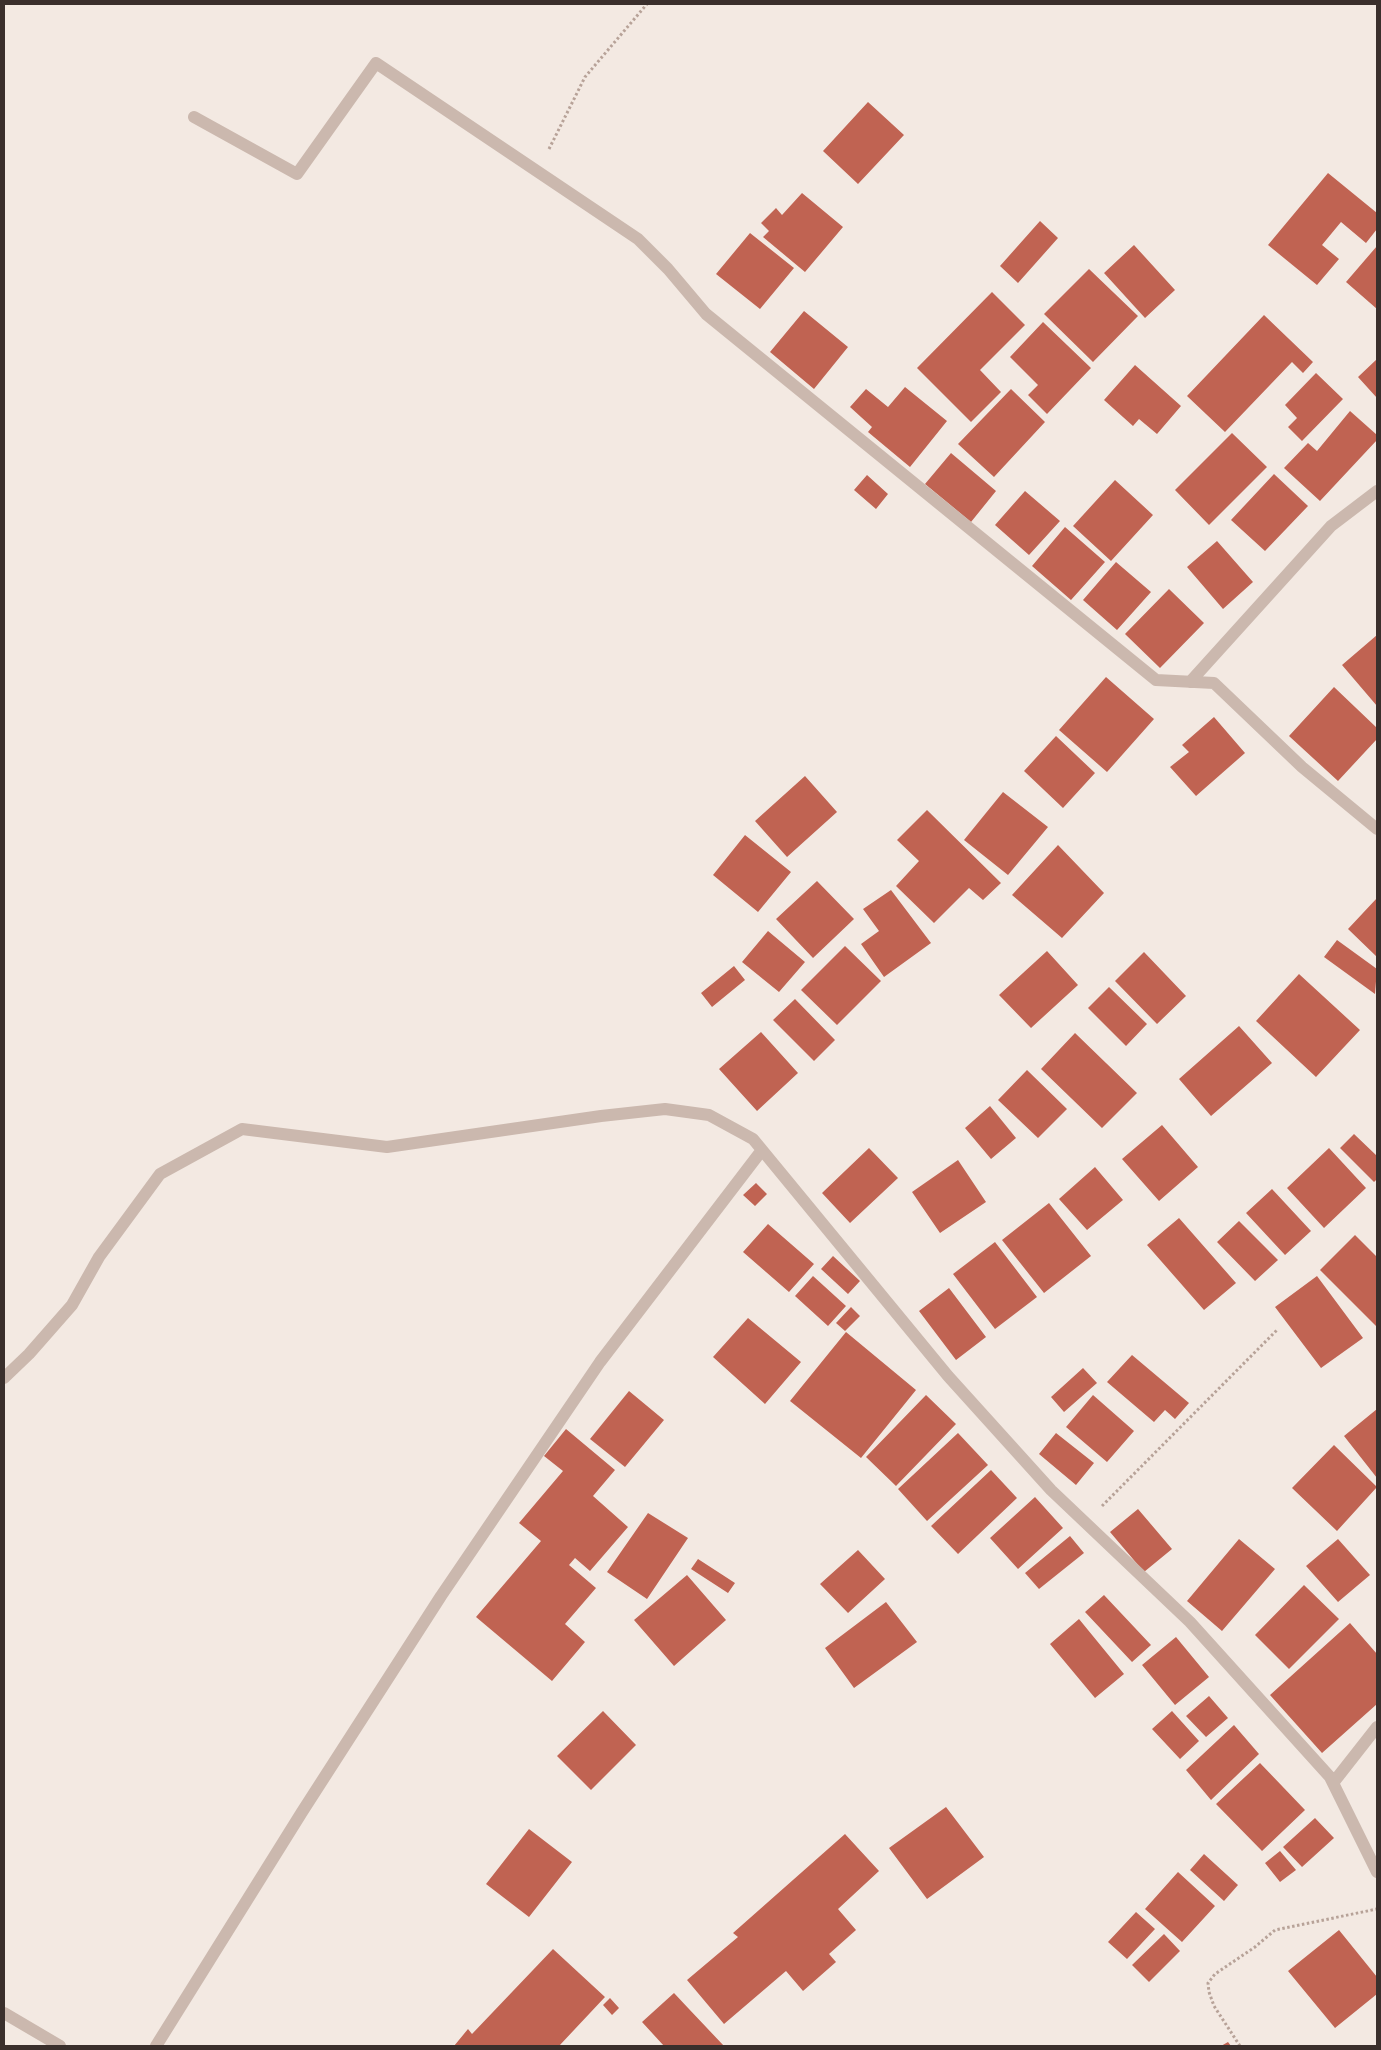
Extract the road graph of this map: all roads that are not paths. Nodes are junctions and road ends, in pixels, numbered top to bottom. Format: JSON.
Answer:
{"nodes":[{"id":1,"x":194,"y":117,"type":"dead end"},
{"id":2,"x":1377,"y":491,"type":"edge"},
{"id":3,"x":1190,"y":682,"type":"junction"},
{"id":4,"x":1377,"y":829,"type":"edge"},
{"id":5,"x":762,"y":1150,"type":"junction"},
{"id":6,"x":4,"y":1378,"type":"edge"},
{"id":7,"x":1377,"y":1727,"type":"edge"},
{"id":8,"x":1333,"y":1782,"type":"junction"},
{"id":9,"x":1377,"y":1872,"type":"edge"},
{"id":10,"x":4,"y":2013,"type":"edge"},
{"id":11,"x":60,"y":2046,"type":"edge"},
{"id":12,"x":156,"y":2046,"type":"edge"}],
"edges":[{"from":1,"to":3,"type":"street"},
{"from":2,"to":3,"type":"street"},
{"from":3,"to":4,"type":"street"},
{"from":5,"to":6,"type":"street"},
{"from":5,"to":8,"type":"street"},
{"from":5,"to":12,"type":"street"},
{"from":7,"to":8,"type":"street"},
{"from":8,"to":9,"type":"street"},
{"from":10,"to":11,"type":"street"}]}
